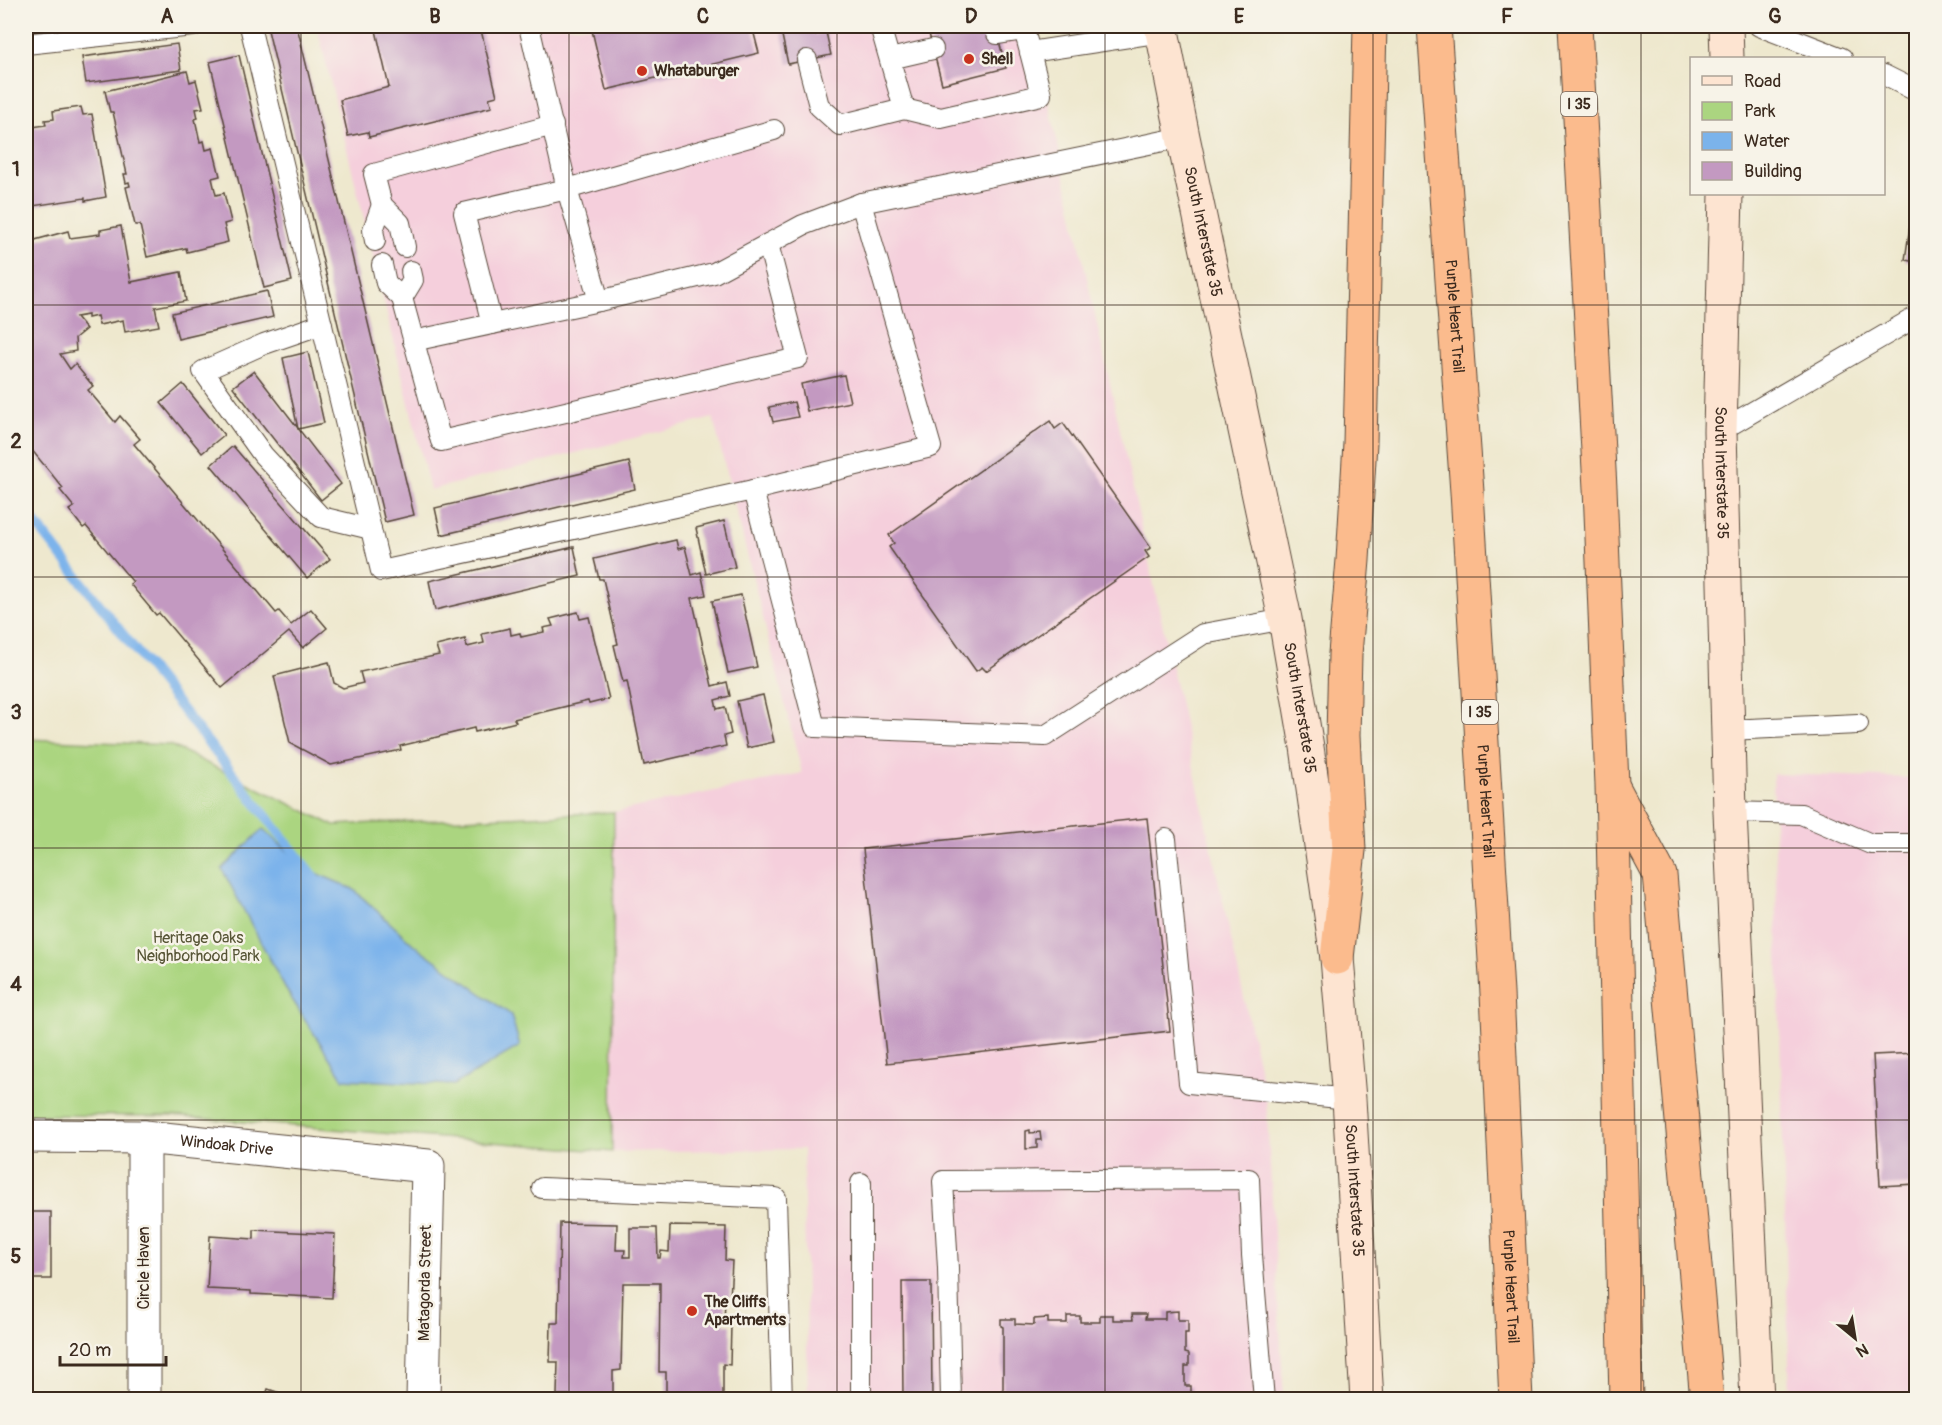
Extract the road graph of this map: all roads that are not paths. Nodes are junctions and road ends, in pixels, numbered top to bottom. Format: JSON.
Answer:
{"nodes":[{"id":1,"x":193,"y":26,"type":"edge"},
{"id":2,"x":250,"y":26,"type":"edge"},
{"id":3,"x":529,"y":26,"type":"edge"},
{"id":4,"x":880,"y":26,"type":"edge"},
{"id":5,"x":1370,"y":26,"type":"edge"},
{"id":6,"x":1434,"y":26,"type":"edge"},
{"id":7,"x":1575,"y":26,"type":"edge"},
{"id":8,"x":1726,"y":26,"type":"edge"},
{"id":9,"x":1759,"y":26,"type":"edge"},
{"id":10,"x":1023,"y":28,"type":"edge"},
{"id":11,"x":1160,"y":28,"type":"edge"},
{"id":12,"x":997,"y":34,"type":"dead end"},
{"id":13,"x":26,"y":44,"type":"edge"},
{"id":14,"x":933,"y":49,"type":"dead end"},
{"id":15,"x":1030,"y":52,"type":"junction"},
{"id":16,"x":1727,"y":57,"type":"edge"},
{"id":17,"x":1839,"y":57,"type":"edge"},
{"id":18,"x":890,"y":59,"type":"junction"},
{"id":19,"x":807,"y":60,"type":"dead end"},
{"id":20,"x":1885,"y":75,"type":"edge"},
{"id":21,"x":1917,"y":91,"type":"edge"},
{"id":22,"x":904,"y":110,"type":"junction"},
{"id":23,"x":553,"y":125,"type":"junction"},
{"id":24,"x":774,"y":130,"type":"dead end"},
{"id":25,"x":1183,"y":138,"type":"junction"},
{"id":26,"x":567,"y":189,"type":"junction"},
{"id":27,"x":1726,"y":195,"type":"edge"},
{"id":28,"x":861,"y":203,"type":"junction"},
{"id":29,"x":382,"y":205,"type":"junction"},
{"id":30,"x":375,"y":241,"type":"dead end"},
{"id":31,"x":768,"y":244,"type":"junction"},
{"id":32,"x":405,"y":247,"type":"dead end"},
{"id":33,"x":382,"y":266,"type":"dead end"},
{"id":34,"x":411,"y":271,"type":"dead end"},
{"id":35,"x":402,"y":298,"type":"junction"},
{"id":36,"x":599,"y":301,"type":"junction"},
{"id":37,"x":1913,"y":319,"type":"edge"},
{"id":38,"x":321,"y":324,"type":"junction"},
{"id":39,"x":492,"y":324,"type":"junction"},
{"id":40,"x":413,"y":341,"type":"junction"},
{"id":41,"x":1720,"y":431,"type":"junction"},
{"id":42,"x":753,"y":490,"type":"junction"},
{"id":43,"x":371,"y":529,"type":"junction"},
{"id":44,"x":1286,"y":619,"type":"junction"},
{"id":45,"x":1858,"y":724,"type":"dead end"},
{"id":46,"x":1728,"y":730,"type":"junction"},
{"id":47,"x":1612,"y":785,"type":"junction"},
{"id":48,"x":1730,"y":812,"type":"junction"},
{"id":49,"x":1166,"y":839,"type":"dead end"},
{"id":50,"x":1917,"y":844,"type":"edge"},
{"id":51,"x":1337,"y":958,"type":"junction"},
{"id":52,"x":1349,"y":1099,"type":"junction"},
{"id":53,"x":26,"y":1136,"type":"edge"},
{"id":54,"x":144,"y":1137,"type":"junction"},
{"id":55,"x":428,"y":1166,"type":"joint"},
{"id":56,"x":861,"y":1183,"type":"dead end"},
{"id":57,"x":542,"y":1188,"type":"dead end"},
{"id":58,"x":144,"y":1400,"type":"edge"},
{"id":59,"x":423,"y":1400,"type":"edge"},
{"id":60,"x":782,"y":1400,"type":"edge"},
{"id":61,"x":861,"y":1400,"type":"edge"},
{"id":62,"x":951,"y":1400,"type":"edge"},
{"id":63,"x":1264,"y":1400,"type":"edge"},
{"id":64,"x":1367,"y":1400,"type":"edge"},
{"id":65,"x":1516,"y":1400,"type":"edge"},
{"id":66,"x":1626,"y":1400,"type":"edge"},
{"id":67,"x":1707,"y":1400,"type":"edge"},
{"id":68,"x":1757,"y":1400,"type":"edge"}],
"edges":[{"from":1,"to":13,"type":"lane"},
{"from":2,"to":38,"type":"lane"},
{"from":3,"to":23,"type":"lane"},
{"from":4,"to":18,"type":"lane"},
{"from":5,"to":51,"type":"highway"},
{"from":6,"to":65,"type":"highway","name":"Purple Heart Trail","number":"I 35"},
{"from":7,"to":47,"type":"highway","number":"I 35"},
{"from":8,"to":16,"type":"main road"},
{"from":9,"to":17,"type":"lane"},
{"from":10,"to":12,"type":"lane"},
{"from":10,"to":15,"type":"lane"},
{"from":11,"to":15,"type":"lane"},
{"from":11,"to":25,"type":"main road","name":"South Interstate 35"},
{"from":14,"to":18,"type":"lane"},
{"from":15,"to":22,"type":"lane"},
{"from":18,"to":22,"type":"lane"},
{"from":19,"to":22,"type":"lane"},
{"from":20,"to":21,"type":"lane"},
{"from":23,"to":26,"type":"lane"},
{"from":23,"to":29,"type":"lane"},
{"from":24,"to":26,"type":"lane"},
{"from":25,"to":28,"type":"lane"},
{"from":25,"to":44,"type":"main road","name":"South Interstate 35"},
{"from":26,"to":36,"type":"lane"},
{"from":26,"to":39,"type":"lane"},
{"from":27,"to":41,"type":"main road","name":"South Interstate 35"},
{"from":28,"to":31,"type":"lane"},
{"from":28,"to":42,"type":"lane"},
{"from":29,"to":30,"type":"lane"},
{"from":29,"to":32,"type":"lane"},
{"from":31,"to":36,"type":"lane"},
{"from":31,"to":40,"type":"lane"},
{"from":33,"to":35,"type":"lane"},
{"from":34,"to":35,"type":"lane"},
{"from":35,"to":40,"type":"lane"},
{"from":36,"to":39,"type":"lane"},
{"from":37,"to":41,"type":"lane"},
{"from":38,"to":43,"type":"lane"},
{"from":38,"to":43,"type":"lane"},
{"from":39,"to":40,"type":"lane"},
{"from":41,"to":46,"type":"main road","name":"South Interstate 35"},
{"from":42,"to":43,"type":"lane"},
{"from":42,"to":44,"type":"lane"},
{"from":44,"to":51,"type":"main road","name":"South Interstate 35"},
{"from":45,"to":46,"type":"lane"},
{"from":46,"to":48,"type":"main road","name":"South Interstate 35"},
{"from":47,"to":66,"type":"highway","number":"I 35"},
{"from":47,"to":67,"type":"highway"},
{"from":48,"to":50,"type":"lane"},
{"from":48,"to":68,"type":"main road","name":"South Interstate 35"},
{"from":49,"to":52,"type":"lane"},
{"from":51,"to":52,"type":"main road","name":"South Interstate 35"},
{"from":52,"to":64,"type":"main road","name":"South Interstate 35"},
{"from":53,"to":54,"type":"street","name":"Windoak Drive"},
{"from":54,"to":55,"type":"street","name":"Windoak Drive"},
{"from":54,"to":58,"type":"street","name":"Circle Haven"},
{"from":55,"to":59,"type":"street","name":"Matagorda Street"},
{"from":56,"to":61,"type":"lane"},
{"from":57,"to":60,"type":"lane"},
{"from":62,"to":63,"type":"lane"}]}
